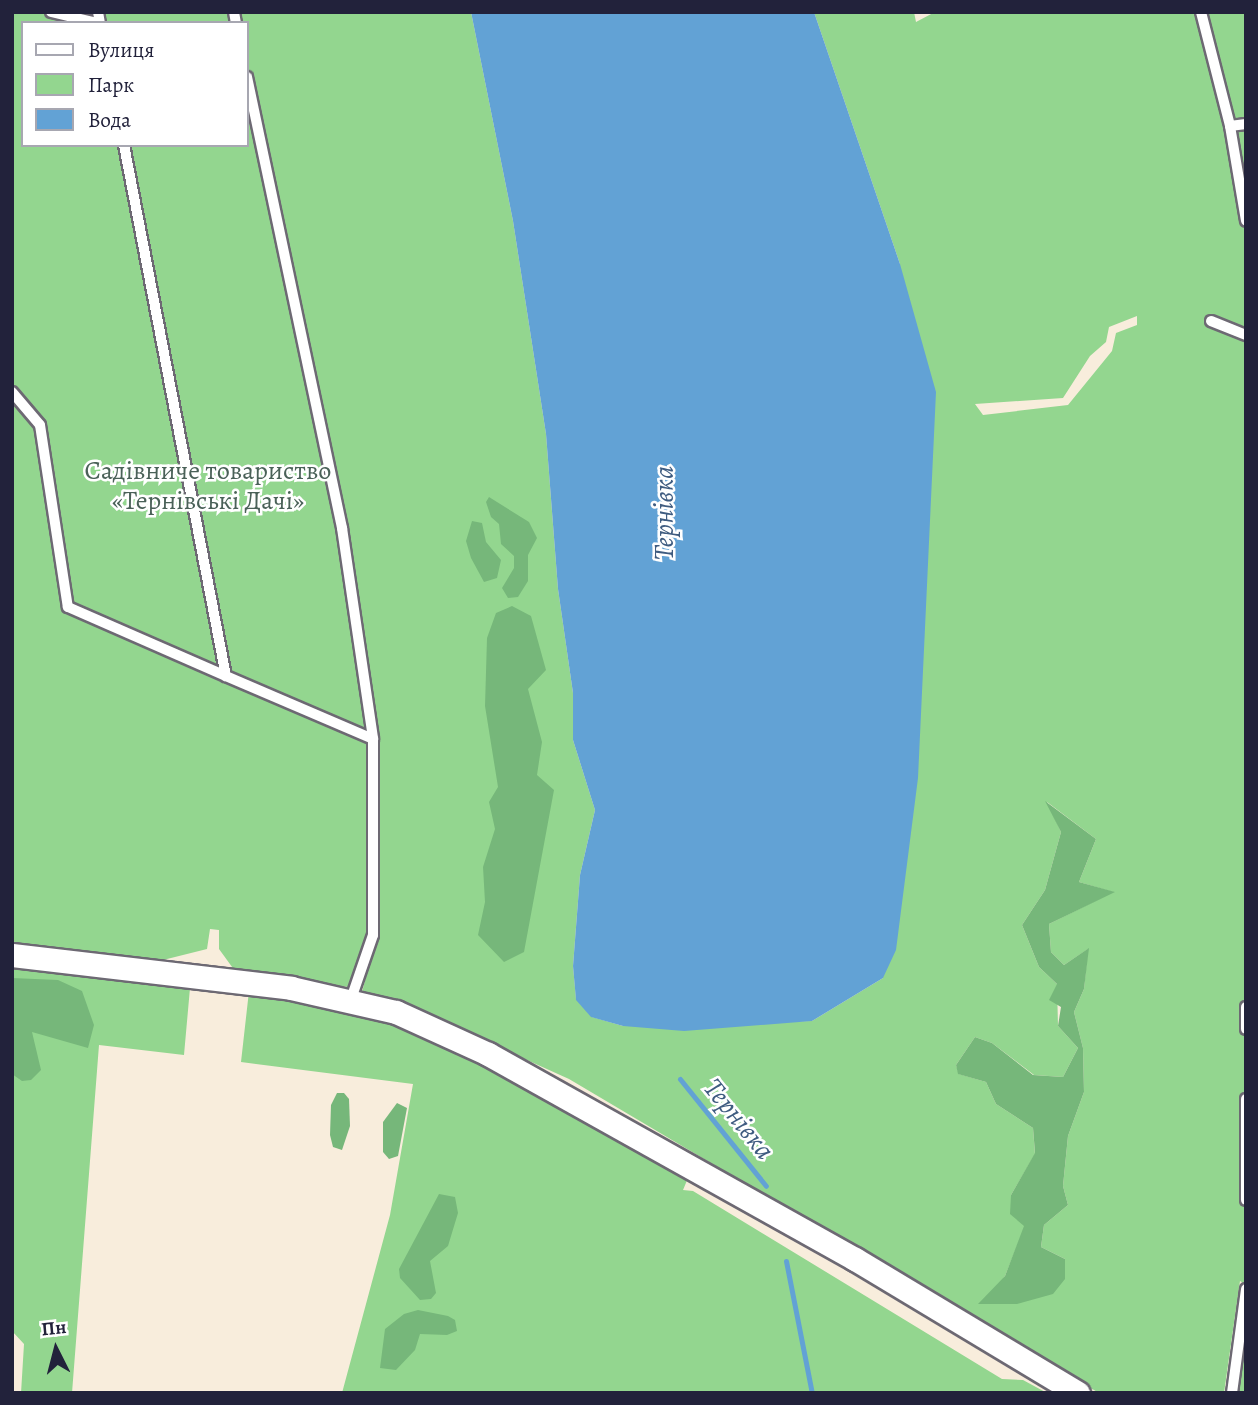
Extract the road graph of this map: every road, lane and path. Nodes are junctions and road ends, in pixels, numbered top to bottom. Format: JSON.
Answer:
{"nodes":[{"id":1,"x":51,"y":12,"type":"edge"},
{"id":2,"x":1200,"y":12,"type":"edge"},
{"id":3,"x":90,"y":21,"type":"edge"},
{"id":4,"x":248,"y":82,"type":"edge"},
{"id":5,"x":1246,"y":124,"type":"edge"},
{"id":6,"x":1230,"y":125,"type":"junction"},
{"id":7,"x":124,"y":147,"type":"edge"},
{"id":8,"x":1246,"y":221,"type":"edge"},
{"id":9,"x":1211,"y":321,"type":"dead end"},
{"id":10,"x":1246,"y":335,"type":"edge"},
{"id":11,"x":12,"y":392,"type":"edge"},
{"id":12,"x":226,"y":676,"type":"junction"},
{"id":13,"x":373,"y":739,"type":"junction"},
{"id":14,"x":12,"y":955,"type":"edge"},
{"id":15,"x":351,"y":999,"type":"junction"},
{"id":16,"x":1246,"y":1007,"type":"edge"},
{"id":17,"x":1246,"y":1029,"type":"edge"},
{"id":18,"x":1246,"y":1099,"type":"edge"},
{"id":19,"x":1246,"y":1200,"type":"edge"},
{"id":20,"x":1246,"y":1289,"type":"edge"},
{"id":21,"x":1078,"y":1393,"type":"edge"},
{"id":22,"x":1232,"y":1393,"type":"edge"}],
"edges":[{"from":1,"to":3,"type":"lane"},
{"from":2,"to":6,"type":"lane"},
{"from":4,"to":13,"type":"lane"},
{"from":5,"to":6,"type":"lane"},
{"from":6,"to":8,"type":"lane"},
{"from":7,"to":12,"type":"lane"},
{"from":9,"to":10,"type":"lane"},
{"from":11,"to":12,"type":"lane"},
{"from":12,"to":13,"type":"lane"},
{"from":13,"to":15,"type":"lane"},
{"from":14,"to":15,"type":"street"},
{"from":15,"to":21,"type":"street"},
{"from":16,"to":17,"type":"lane"},
{"from":18,"to":19,"type":"lane"},
{"from":20,"to":22,"type":"lane"}]}
